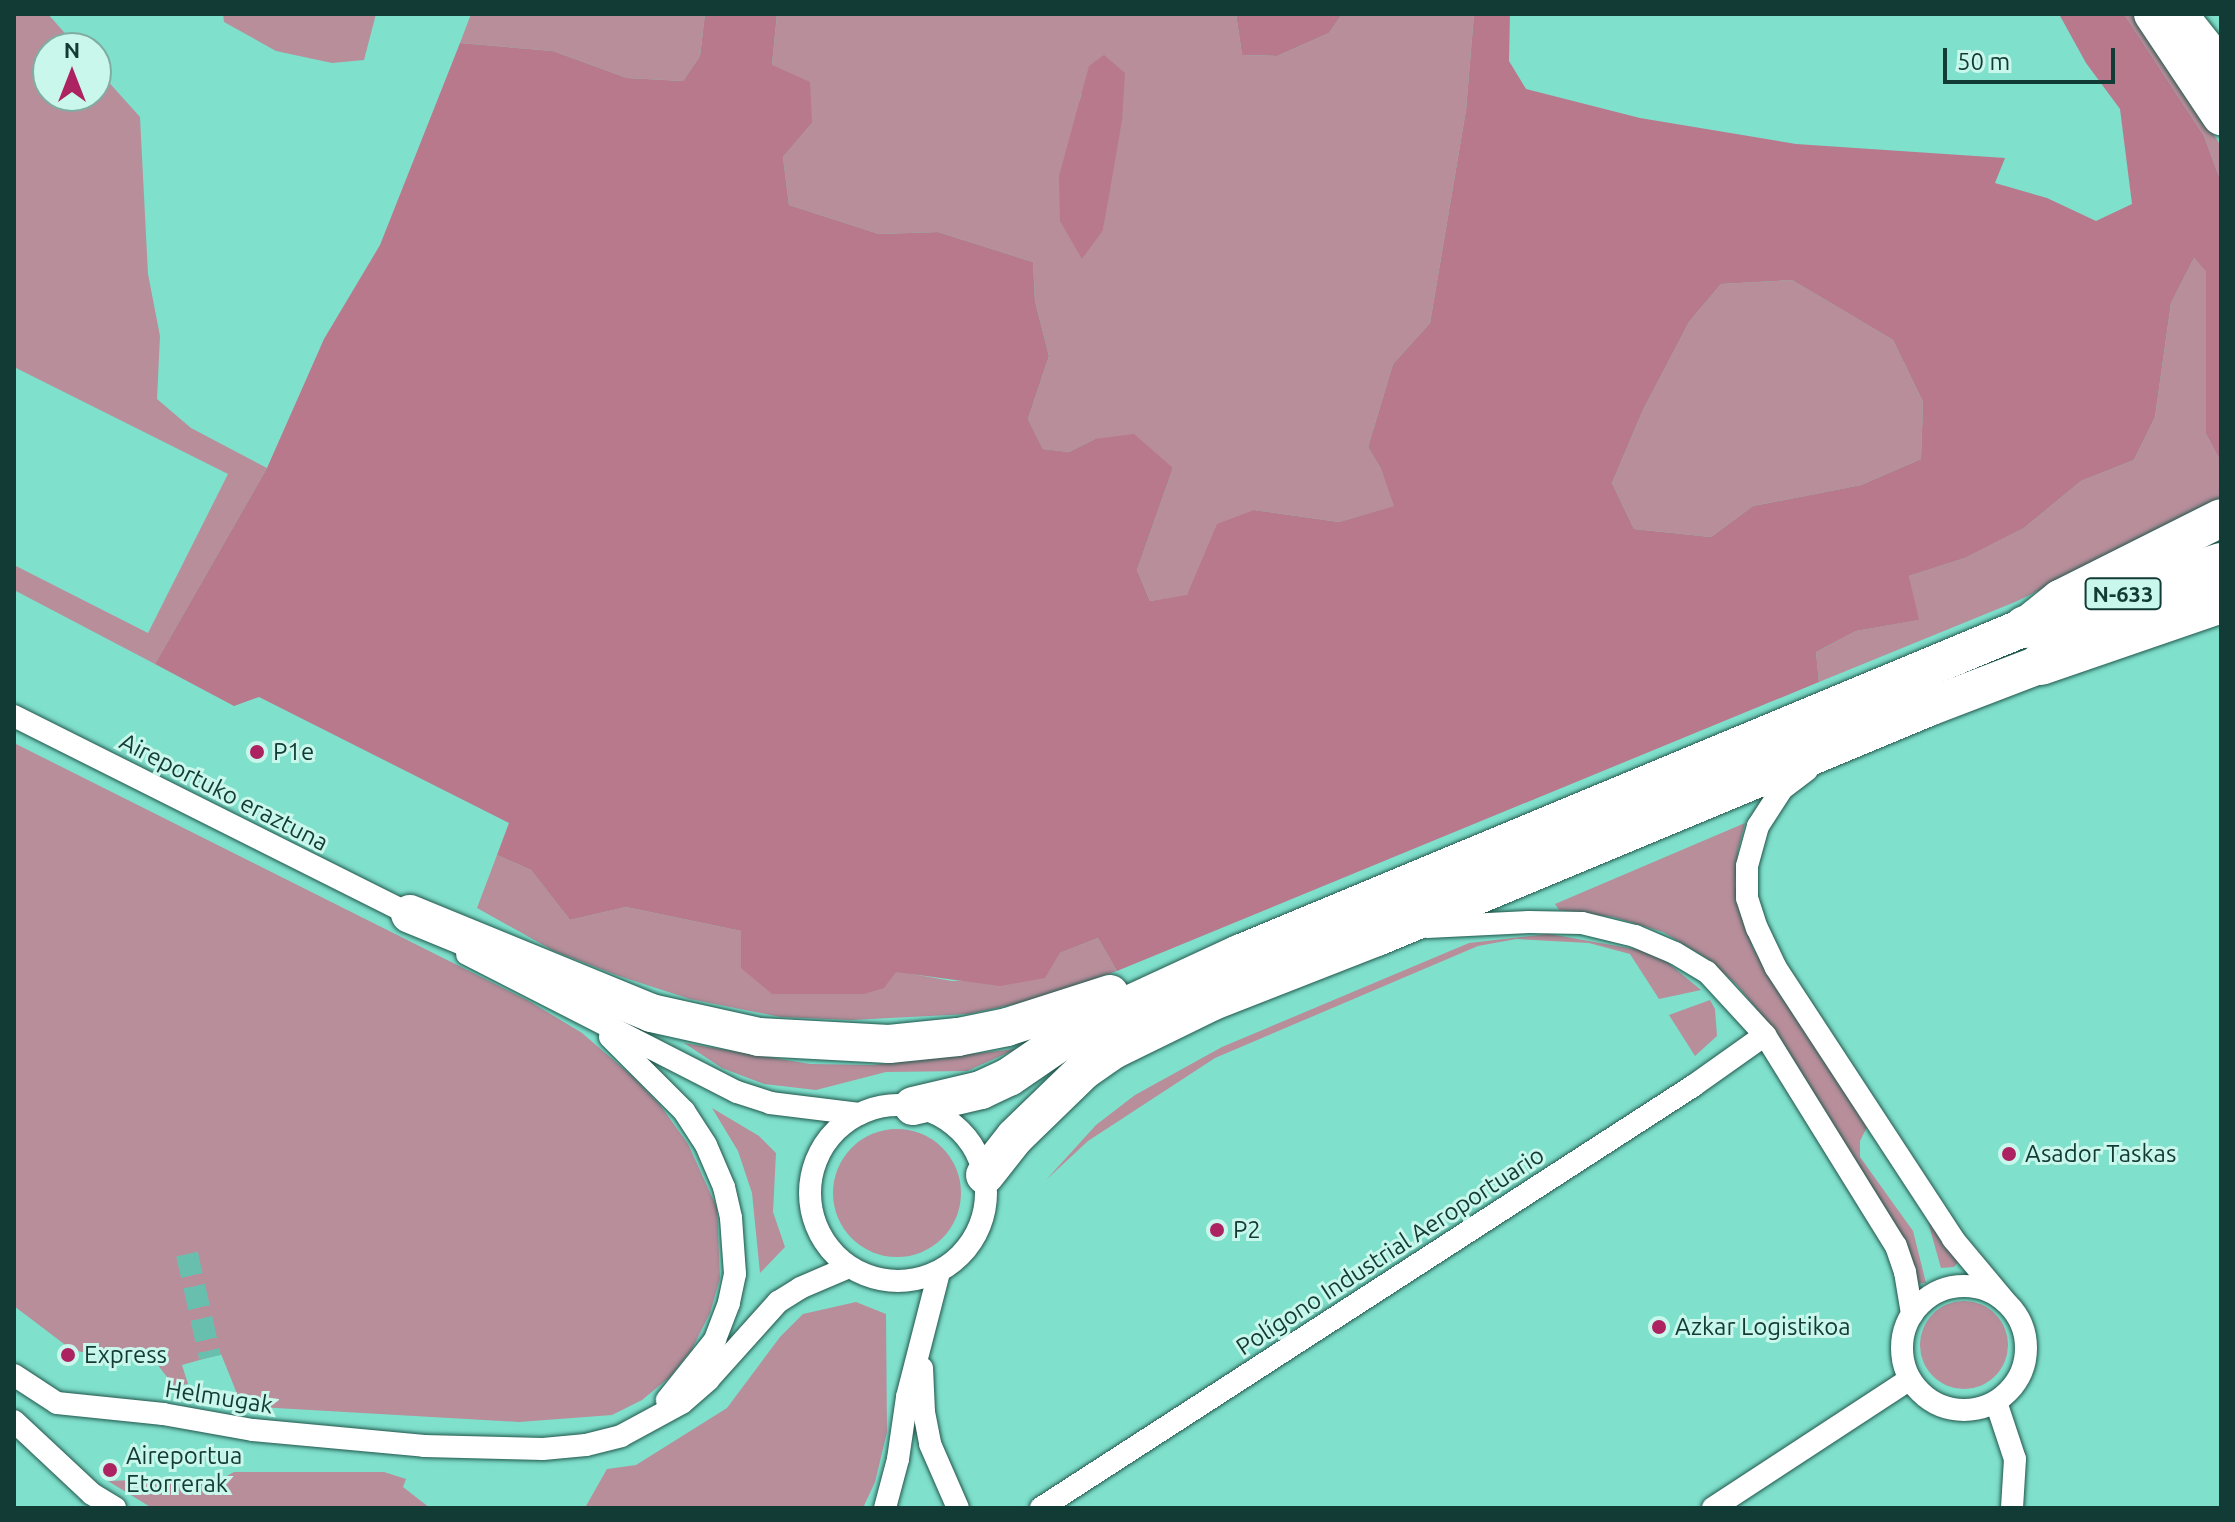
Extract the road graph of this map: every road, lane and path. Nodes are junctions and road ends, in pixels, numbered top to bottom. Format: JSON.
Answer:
{"nodes":[{"id":1,"x":2153,"y":14,"type":"edge"},
{"id":2,"x":2179,"y":14,"type":"edge"},
{"id":3,"x":2221,"y":67,"type":"edge"},
{"id":4,"x":2221,"y":116,"type":"edge"},
{"id":5,"x":2221,"y":518,"type":"edge"},
{"id":6,"x":2221,"y":564,"type":"edge"},
{"id":7,"x":2221,"y":602,"type":"edge"},
{"id":8,"x":2025,"y":627,"type":"junction"},
{"id":9,"x":2041,"y":664,"type":"joint"},
{"id":10,"x":14,"y":716,"type":"edge"},
{"id":11,"x":1842,"y":742,"type":"junction"},
{"id":12,"x":410,"y":914,"type":"junction"},
{"id":13,"x":1397,"y":928,"type":"junction"},
{"id":14,"x":1239,"y":954,"type":"junction"},
{"id":15,"x":591,"y":1020,"type":"junction"},
{"id":16,"x":1765,"y":1035,"type":"junction"},
{"id":17,"x":913,"y":1106,"type":"junction"},
{"id":18,"x":859,"y":1114,"type":"junction"},
{"id":19,"x":985,"y":1175,"type":"junction"},
{"id":20,"x":849,"y":1267,"type":"junction"},
{"id":21,"x":939,"y":1272,"type":"junction"},
{"id":22,"x":2004,"y":1300,"type":"junction"},
{"id":23,"x":1912,"y":1314,"type":"junction"},
{"id":24,"x":921,"y":1339,"type":"junction"},
{"id":25,"x":14,"y":1375,"type":"edge"},
{"id":26,"x":1910,"y":1379,"type":"junction"},
{"id":27,"x":1996,"y":1402,"type":"junction"},
{"id":28,"x":14,"y":1421,"type":"edge"},
{"id":29,"x":649,"y":1423,"type":"junction"},
{"id":30,"x":115,"y":1508,"type":"edge"},
{"id":31,"x":885,"y":1508,"type":"edge"},
{"id":32,"x":958,"y":1508,"type":"edge"},
{"id":33,"x":1041,"y":1508,"type":"edge"},
{"id":34,"x":1713,"y":1508,"type":"edge"},
{"id":35,"x":2012,"y":1508,"type":"edge"}],
"edges":[{"from":1,"to":4,"type":"highway"},
{"from":2,"to":3,"type":"main road"},
{"from":5,"to":8,"type":"highway"},
{"from":6,"to":8,"type":"highway","number":"N-633"},
{"from":7,"to":9,"type":"highway","number":"N-633"},
{"from":8,"to":14,"type":"highway"},
{"from":9,"to":11,"type":"highway"},
{"from":10,"to":12,"type":"street","name":"Aireportuko eraztuna"},
{"from":11,"to":13,"type":"highway"},
{"from":11,"to":22,"type":"street"},
{"from":12,"to":14,"type":"highway"},
{"from":12,"to":15,"type":"street","name":"Aireportuko eraztuna"},
{"from":13,"to":16,"type":"street"},
{"from":13,"to":19,"type":"highway"},
{"from":14,"to":17,"type":"highway"},
{"from":15,"to":18,"type":"street"},
{"from":15,"to":29,"type":"street"},
{"from":16,"to":23,"type":"street"},
{"from":16,"to":33,"type":"street","name":"Polígono Industrial Aeroportuario"},
{"from":17,"to":18,"type":"street"},
{"from":17,"to":19,"type":"street"},
{"from":18,"to":20,"type":"street"},
{"from":19,"to":21,"type":"street"},
{"from":20,"to":21,"type":"street"},
{"from":20,"to":29,"type":"street","name":"Helmugak"},
{"from":21,"to":24,"type":"street"},
{"from":22,"to":23,"type":"street"},
{"from":22,"to":27,"type":"street"},
{"from":23,"to":26,"type":"street"},
{"from":24,"to":31,"type":"street"},
{"from":24,"to":32,"type":"street"},
{"from":25,"to":29,"type":"street","name":"Helmugak"},
{"from":26,"to":27,"type":"street"},
{"from":26,"to":34,"type":"street"},
{"from":27,"to":35,"type":"street"},
{"from":28,"to":30,"type":"street"}]}
